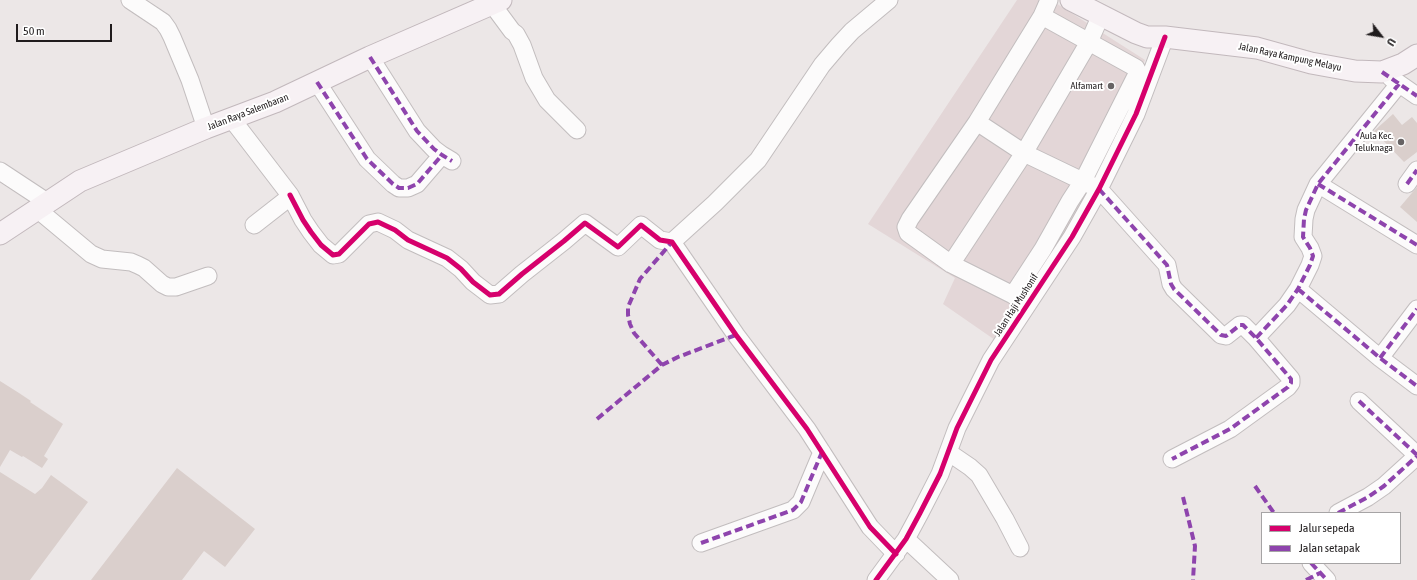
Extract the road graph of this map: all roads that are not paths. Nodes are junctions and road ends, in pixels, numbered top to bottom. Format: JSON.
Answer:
{"nodes":[{"id":1,"x":130,"y":0,"type":"edge"},
{"id":2,"x":889,"y":0,"type":"edge"},
{"id":3,"x":1049,"y":0,"type":"edge"},
{"id":4,"x":1071,"y":0,"type":"edge"},
{"id":5,"x":497,"y":2,"type":"edge"},
{"id":6,"x":1101,"y":15,"type":"junction"},
{"id":7,"x":1042,"y":16,"type":"junction"},
{"id":8,"x":1165,"y":36,"type":"junction"},
{"id":9,"x":1089,"y":42,"type":"junction"},
{"id":10,"x":1417,"y":55,"type":"edge"},
{"id":11,"x":370,"y":57,"type":"junction"},
{"id":12,"x":1382,"y":72,"type":"junction"},
{"id":13,"x":317,"y":82,"type":"junction"},
{"id":14,"x":1400,"y":84,"type":"junction"},
{"id":15,"x":1417,"y":96,"type":"edge"},
{"id":16,"x":231,"y":118,"type":"junction"},
{"id":17,"x":977,"y":122,"type":"junction"},
{"id":18,"x":206,"y":128,"type":"junction"},
{"id":19,"x":577,"y":130,"type":"dead end"},
{"id":20,"x":1024,"y":153,"type":"junction"},
{"id":21,"x":1417,"y":170,"type":"edge"},
{"id":22,"x":0,"y":171,"type":"edge"},
{"id":23,"x":1083,"y":181,"type":"junction"},
{"id":24,"x":1318,"y":184,"type":"junction"},
{"id":25,"x":1407,"y":184,"type":"dead end"},
{"id":26,"x":1098,"y":189,"type":"junction"},
{"id":27,"x":290,"y":195,"type":"junction"},
{"id":28,"x":42,"y":205,"type":"junction"},
{"id":29,"x":254,"y":225,"type":"dead end"},
{"id":30,"x":0,"y":234,"type":"edge"},
{"id":31,"x":672,"y":242,"type":"junction"},
{"id":32,"x":1417,"y":246,"type":"edge"},
{"id":33,"x":952,"y":264,"type":"junction"},
{"id":34,"x":208,"y":276,"type":"dead end"},
{"id":35,"x":1298,"y":289,"type":"junction"},
{"id":36,"x":1020,"y":300,"type":"junction"},
{"id":37,"x":1417,"y":309,"type":"edge"},
{"id":38,"x":1256,"y":338,"type":"junction"},
{"id":39,"x":1380,"y":358,"type":"junction"},
{"id":40,"x":1417,"y":386,"type":"edge"},
{"id":41,"x":1359,"y":401,"type":"dead end"},
{"id":42,"x":822,"y":452,"type":"junction"},
{"id":43,"x":948,"y":452,"type":"junction"},
{"id":44,"x":1417,"y":455,"type":"edge"},
{"id":45,"x":1172,"y":459,"type":"dead end"},
{"id":46,"x":1340,"y":512,"type":"edge"},
{"id":47,"x":906,"y":539,"type":"junction"},
{"id":48,"x":701,"y":543,"type":"dead end"},
{"id":49,"x":1020,"y":548,"type":"dead end"},
{"id":50,"x":896,"y":554,"type":"junction"},
{"id":51,"x":876,"y":580,"type":"edge"},
{"id":52,"x":950,"y":580,"type":"edge"}],
"edges":[{"from":1,"to":18,"type":"street"},
{"from":2,"to":31,"type":"street"},
{"from":3,"to":7,"type":"street"},
{"from":4,"to":6,"type":"main road","name":"Jalan Raya Kampung Melayu"},
{"from":5,"to":11,"type":"main road","name":"Jalan Raya Salembaran"},
{"from":5,"to":19,"type":"street"},
{"from":6,"to":8,"type":"main road","name":"Jalan Raya Kampung Melayu"},
{"from":6,"to":9,"type":"street"},
{"from":7,"to":9,"type":"street"},
{"from":7,"to":17,"type":"street"},
{"from":8,"to":12,"type":"main road","name":"Jalan Raya Kampung Melayu"},
{"from":8,"to":26,"type":"street","name":"Jalan Haji Mushonif"},
{"from":9,"to":20,"type":"street"},
{"from":9,"to":23,"type":"street"},
{"from":10,"to":12,"type":"main road","name":"Jalan Raya Kampung Melayu"},
{"from":11,"to":13,"type":"main road","name":"Jalan Raya Salembaran"},
{"from":11,"to":13,"type":"street"},
{"from":12,"to":14,"type":"street"},
{"from":13,"to":16,"type":"main road","name":"Jalan Raya Salembaran"},
{"from":14,"to":15,"type":"street"},
{"from":14,"to":24,"type":"street"},
{"from":16,"to":18,"type":"main road","name":"Jalan Raya Salembaran"},
{"from":16,"to":27,"type":"street"},
{"from":17,"to":20,"type":"street"},
{"from":17,"to":33,"type":"street"},
{"from":18,"to":28,"type":"main road","name":"Jalan Raya Salembaran"},
{"from":20,"to":23,"type":"street"},
{"from":20,"to":33,"type":"street"},
{"from":21,"to":25,"type":"street"},
{"from":22,"to":28,"type":"street"},
{"from":23,"to":26,"type":"street"},
{"from":23,"to":36,"type":"street"},
{"from":24,"to":32,"type":"street"},
{"from":24,"to":35,"type":"street"},
{"from":26,"to":36,"type":"street","name":"Jalan Haji Mushonif"},
{"from":26,"to":38,"type":"street"},
{"from":27,"to":29,"type":"street"},
{"from":27,"to":31,"type":"street"},
{"from":28,"to":30,"type":"main road","name":"Jalan Raya Salembaran"},
{"from":28,"to":34,"type":"street"},
{"from":31,"to":42,"type":"street"},
{"from":33,"to":36,"type":"street"},
{"from":35,"to":38,"type":"street"},
{"from":35,"to":39,"type":"street"},
{"from":36,"to":43,"type":"street","name":"Jalan Haji Mushonif"},
{"from":37,"to":39,"type":"street"},
{"from":38,"to":45,"type":"street"},
{"from":39,"to":40,"type":"street"},
{"from":41,"to":44,"type":"street"},
{"from":42,"to":48,"type":"street"},
{"from":42,"to":50,"type":"street"},
{"from":43,"to":47,"type":"street","name":"Jalan Haji Mushonif"},
{"from":43,"to":49,"type":"street"},
{"from":44,"to":46,"type":"street"},
{"from":47,"to":50,"type":"street","name":"Jalan Haji Mushonif"},
{"from":47,"to":52,"type":"street"},
{"from":50,"to":51,"type":"street","name":"Jalan Haji Mushonif"}]}
